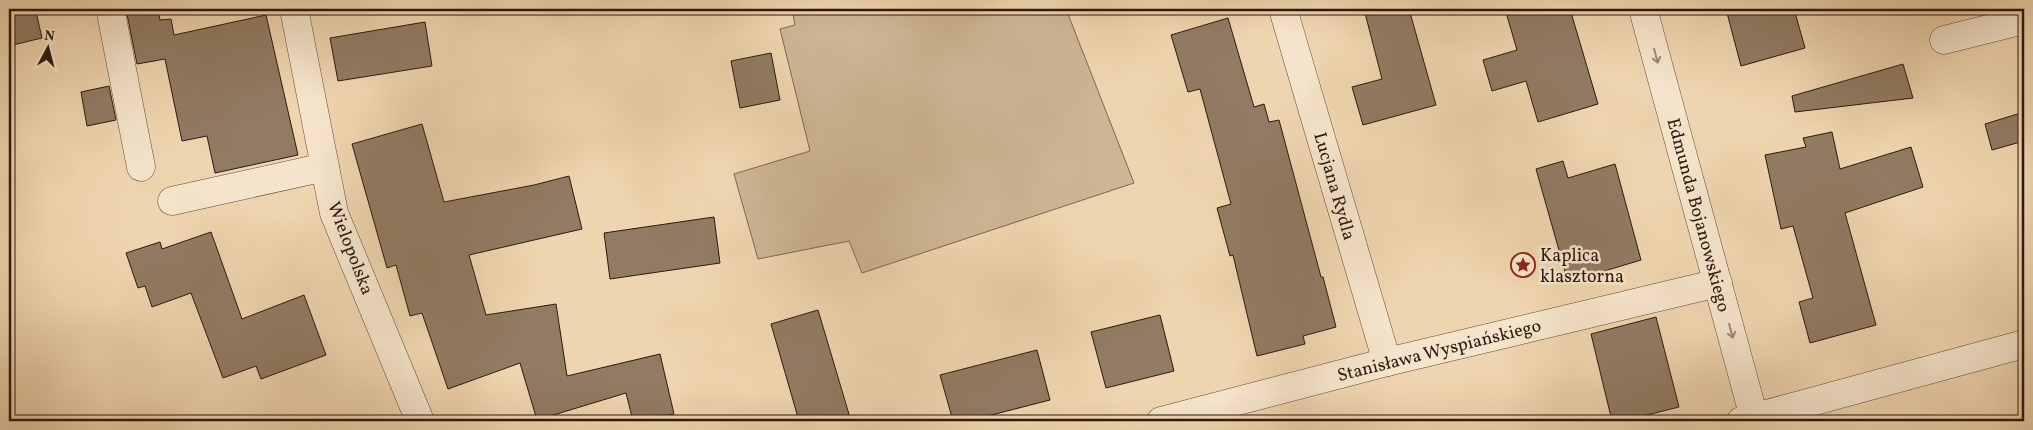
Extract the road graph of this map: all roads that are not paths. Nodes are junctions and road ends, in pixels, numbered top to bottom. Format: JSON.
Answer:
{"nodes":[{"id":1,"x":294,"y":9,"type":"edge"},
{"id":2,"x":1282,"y":9,"type":"edge"},
{"id":3,"x":1643,"y":9,"type":"edge"},
{"id":4,"x":111,"y":13,"type":"dead end"},
{"id":5,"x":2024,"y":20,"type":"edge"},
{"id":6,"x":1944,"y":40,"type":"dead end"},
{"id":7,"x":325,"y":166,"type":"junction"},
{"id":8,"x":141,"y":167,"type":"dead end"},
{"id":9,"x":172,"y":201,"type":"dead end"},
{"id":10,"x":1718,"y":283,"type":"junction"},
{"id":11,"x":2024,"y":344,"type":"edge"},
{"id":12,"x":1386,"y":362,"type":"junction"},
{"id":13,"x":1750,"y":420,"type":"edge"},
{"id":14,"x":420,"y":421,"type":"edge"},
{"id":15,"x":1161,"y":421,"type":"edge"}],
"edges":[{"from":1,"to":7,"type":"street","name":"Wielopolska"},
{"from":2,"to":12,"type":"street","name":"Lucjana Rydla"},
{"from":3,"to":10,"type":"street","name":"Edmunda Bojanowskiego","one_way":true},
{"from":4,"to":8,"type":"street"},
{"from":5,"to":6,"type":"street"},
{"from":7,"to":9,"type":"street"},
{"from":7,"to":14,"type":"street","name":"Wielopolska"},
{"from":10,"to":12,"type":"street","name":"Stanisława Wyspiańskiego"},
{"from":10,"to":13,"type":"street","name":"Edmunda Bojanowskiego","one_way":true},
{"from":11,"to":13,"type":"street"},
{"from":12,"to":15,"type":"street","name":"Stanisława Wyspiańskiego"}]}
